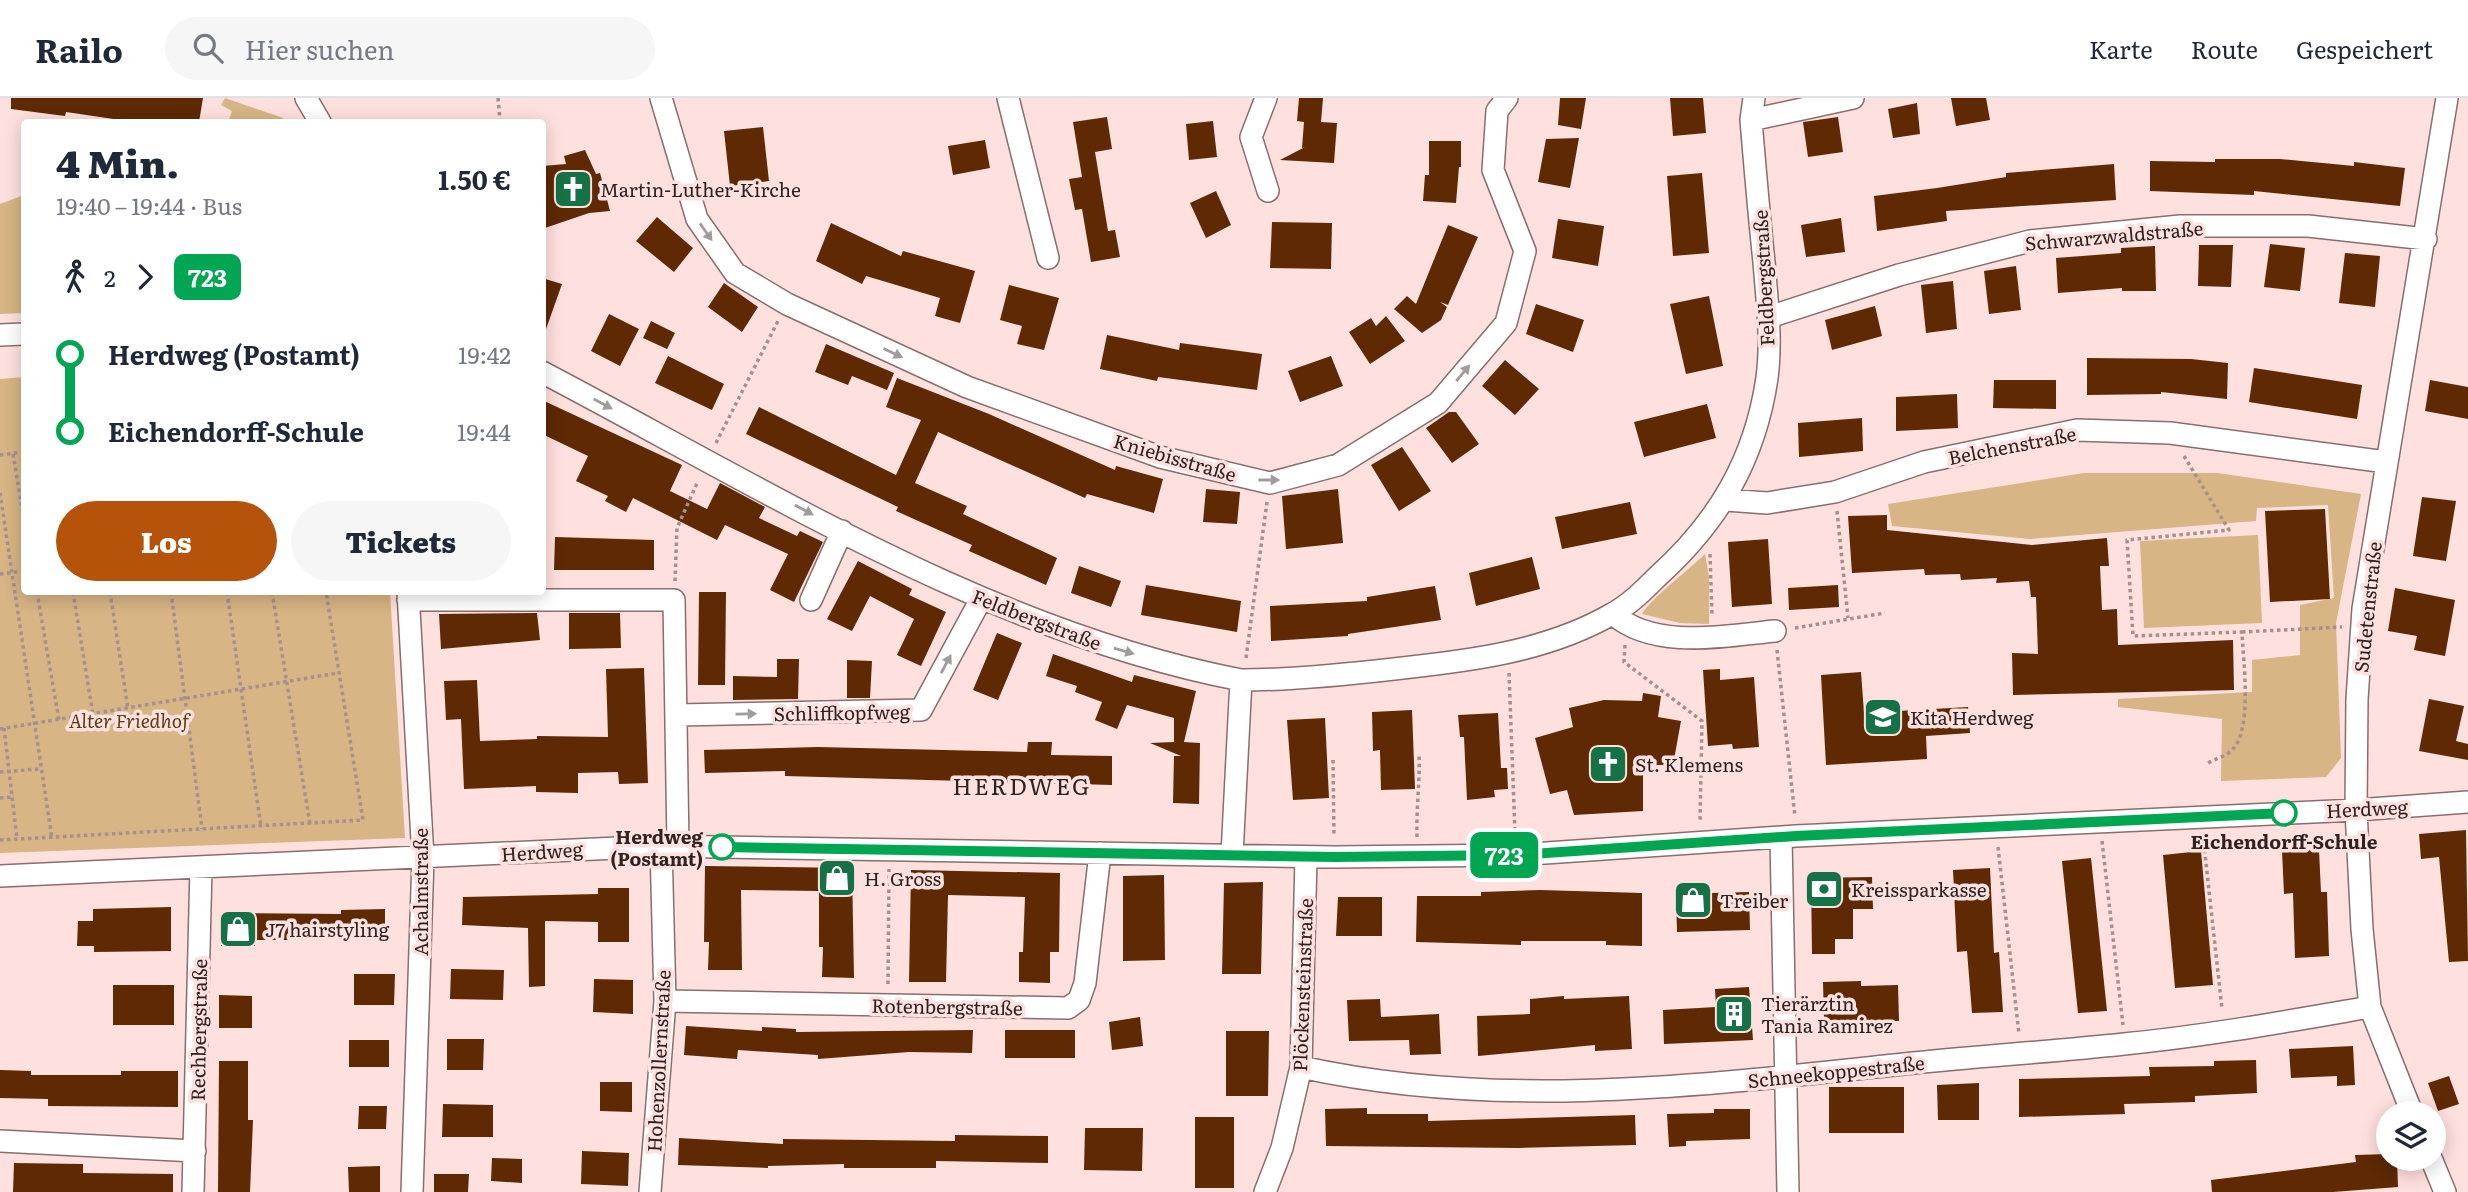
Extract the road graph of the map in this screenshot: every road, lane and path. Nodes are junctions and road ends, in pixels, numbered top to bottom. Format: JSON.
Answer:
{"nodes":[{"id":1,"x":306,"y":98,"type":"edge"},
{"id":2,"x":498,"y":98,"type":"edge"},
{"id":3,"x":647,"y":98,"type":"edge"},
{"id":4,"x":661,"y":98,"type":"edge"},
{"id":5,"x":669,"y":98,"type":"edge"},
{"id":6,"x":1008,"y":98,"type":"edge"},
{"id":7,"x":1266,"y":98,"type":"edge"},
{"id":8,"x":1507,"y":98,"type":"edge"},
{"id":9,"x":1754,"y":98,"type":"edge"},
{"id":10,"x":1853,"y":98,"type":"edge"},
{"id":11,"x":2447,"y":98,"type":"edge"},
{"id":12,"x":318,"y":119,"type":"edge"},
{"id":13,"x":500,"y":119,"type":"edge"},
{"id":14,"x":1751,"y":120,"type":"junction"},
{"id":15,"x":1268,"y":191,"type":"dead end"},
{"id":16,"x":2426,"y":239,"type":"junction"},
{"id":17,"x":1048,"y":258,"type":"dead end"},
{"id":18,"x":787,"y":304,"type":"junction"},
{"id":19,"x":1769,"y":317,"type":"junction"},
{"id":20,"x":21,"y":334,"type":"edge"},
{"id":21,"x":0,"y":335,"type":"edge"},
{"id":22,"x":546,"y":374,"type":"edge"},
{"id":23,"x":2170,"y":433,"type":"junction"},
{"id":24,"x":21,"y":453,"type":"edge"},
{"id":25,"x":13,"y":454,"type":"junction"},
{"id":26,"x":0,"y":456,"type":"edge"},
{"id":27,"x":708,"y":459,"type":"junction"},
{"id":28,"x":2386,"y":463,"type":"junction"},
{"id":29,"x":1270,"y":483,"type":"junction"},
{"id":30,"x":1835,"y":492,"type":"junction"},
{"id":31,"x":0,"y":495,"type":"edge"},
{"id":32,"x":1726,"y":500,"type":"junction"},
{"id":33,"x":21,"y":502,"type":"edge"},
{"id":34,"x":1710,"y":524,"type":"junction"},
{"id":35,"x":842,"y":531,"type":"junction"},
{"id":36,"x":21,"y":572,"type":"edge"},
{"id":37,"x":12,"y":573,"type":"junction"},
{"id":38,"x":0,"y":575,"type":"edge"},
{"id":39,"x":38,"y":595,"type":"edge"},
{"id":40,"x":73,"y":595,"type":"edge"},
{"id":41,"x":110,"y":595,"type":"edge"},
{"id":42,"x":172,"y":595,"type":"edge"},
{"id":43,"x":227,"y":595,"type":"edge"},
{"id":44,"x":272,"y":595,"type":"edge"},
{"id":45,"x":326,"y":595,"type":"edge"},
{"id":46,"x":408,"y":596,"type":"edge"},
{"id":47,"x":981,"y":598,"type":"junction"},
{"id":48,"x":674,"y":600,"type":"junction"},
{"id":49,"x":811,"y":600,"type":"dead end"},
{"id":50,"x":1885,"y":613,"type":"dead end"},
{"id":51,"x":1848,"y":619,"type":"junction"},
{"id":52,"x":1619,"y":620,"type":"junction"},
{"id":53,"x":2361,"y":627,"type":"junction"},
{"id":54,"x":1775,"y":631,"type":"junction"},
{"id":55,"x":2242,"y":632,"type":"junction"},
{"id":56,"x":1713,"y":637,"type":"junction"},
{"id":57,"x":1507,"y":653,"type":"junction"},
{"id":58,"x":338,"y":673,"type":"junction"},
{"id":59,"x":1241,"y":680,"type":"junction"},
{"id":60,"x":287,"y":682,"type":"junction"},
{"id":61,"x":242,"y":690,"type":"junction"},
{"id":62,"x":187,"y":699,"type":"junction"},
{"id":63,"x":128,"y":709,"type":"junction"},
{"id":64,"x":93,"y":715,"type":"junction"},
{"id":65,"x":678,"y":715,"type":"junction"},
{"id":66,"x":59,"y":721,"type":"junction"},
{"id":67,"x":33,"y":725,"type":"junction"},
{"id":68,"x":2,"y":729,"type":"edge"},
{"id":69,"x":1419,"y":756,"type":"dead end"},
{"id":70,"x":1333,"y":760,"type":"dead end"},
{"id":71,"x":2208,"y":763,"type":"dead end"},
{"id":72,"x":39,"y":769,"type":"junction"},
{"id":73,"x":9,"y":771,"type":"junction"},
{"id":74,"x":0,"y":772,"type":"edge"},
{"id":75,"x":12,"y":797,"type":"junction"},
{"id":76,"x":0,"y":798,"type":"edge"},
{"id":77,"x":2468,"y":802,"type":"edge"},
{"id":78,"x":2356,"y":810,"type":"junction"},
{"id":79,"x":2201,"y":817,"type":"junction"},
{"id":80,"x":2100,"y":822,"type":"junction"},
{"id":81,"x":310,"y":824,"type":"junction"},
{"id":82,"x":261,"y":827,"type":"junction"},
{"id":83,"x":1996,"y":827,"type":"junction"},
{"id":84,"x":202,"y":830,"type":"junction"},
{"id":85,"x":1789,"y":837,"type":"junction"},
{"id":86,"x":17,"y":839,"type":"junction"},
{"id":87,"x":52,"y":839,"type":"junction"},
{"id":88,"x":0,"y":840,"type":"edge"},
{"id":89,"x":1700,"y":844,"type":"junction"},
{"id":90,"x":670,"y":846,"type":"junction"},
{"id":91,"x":889,"y":849,"type":"junction"},
{"id":92,"x":1100,"y":853,"type":"junction"},
{"id":93,"x":1232,"y":855,"type":"junction"},
{"id":94,"x":1516,"y":855,"type":"junction"},
{"id":95,"x":1306,"y":856,"type":"junction"},
{"id":96,"x":1335,"y":857,"type":"junction"},
{"id":97,"x":1417,"y":857,"type":"junction"},
{"id":98,"x":423,"y":858,"type":"junction"},
{"id":99,"x":201,"y":867,"type":"junction"},
{"id":100,"x":0,"y":876,"type":"edge"},
{"id":101,"x":665,"y":1001,"type":"junction"},
{"id":102,"x":888,"y":1005,"type":"junction"},
{"id":103,"x":2370,"y":1007,"type":"junction"},
{"id":104,"x":2224,"y":1032,"type":"junction"},
{"id":105,"x":2125,"y":1044,"type":"junction"},
{"id":106,"x":2021,"y":1052,"type":"junction"},
{"id":107,"x":1301,"y":1067,"type":"junction"},
{"id":108,"x":1786,"y":1078,"type":"junction"},
{"id":109,"x":2407,"y":1101,"type":"edge"},
{"id":110,"x":0,"y":1140,"type":"edge"},
{"id":111,"x":195,"y":1151,"type":"junction"},
{"id":112,"x":2436,"y":1171,"type":"edge"},
{"id":113,"x":193,"y":1192,"type":"edge"},
{"id":114,"x":412,"y":1192,"type":"edge"},
{"id":115,"x":650,"y":1192,"type":"edge"},
{"id":116,"x":1265,"y":1192,"type":"edge"},
{"id":117,"x":1788,"y":1192,"type":"edge"},
{"id":118,"x":2445,"y":1192,"type":"edge"}],
"edges":[{"from":1,"to":12,"type":"street"},
{"from":2,"to":13,"type":"path"},
{"from":3,"to":4,"type":"street"},
{"from":4,"to":5,"type":"street"},
{"from":4,"to":18,"type":"street","name":"Kniebisstraße","one_way":true},
{"from":6,"to":17,"type":"street"},
{"from":7,"to":15,"type":"street"},
{"from":29,"to":8,"type":"street","name":"Kniebisstraße","one_way":true},
{"from":9,"to":14,"type":"street","name":"Feldbergstraße"},
{"from":10,"to":14,"type":"street"},
{"from":11,"to":16,"type":"street","name":"Sudetenstraße"},
{"from":14,"to":19,"type":"street","name":"Feldbergstraße"},
{"from":16,"to":19,"type":"street","name":"Schwarzwaldstraße"},
{"from":16,"to":28,"type":"street","name":"Sudetenstraße"},
{"from":18,"to":27,"type":"path"},
{"from":18,"to":29,"type":"street","name":"Kniebisstraße","one_way":true},
{"from":19,"to":32,"type":"street","name":"Feldbergstraße"},
{"from":20,"to":21,"type":"street"},
{"from":22,"to":27,"type":"street","name":"Feldbergstraße","one_way":true},
{"from":23,"to":28,"type":"street","name":"Belchenstraße"},
{"from":23,"to":30,"type":"street","name":"Belchenstraße"},
{"from":23,"to":55,"type":"path"},
{"from":24,"to":25,"type":"path"},
{"from":25,"to":26,"type":"path"},
{"from":25,"to":33,"type":"path"},
{"from":27,"to":35,"type":"street","name":"Feldbergstraße","one_way":true},
{"from":27,"to":48,"type":"path"},
{"from":28,"to":53,"type":"street","name":"Sudetenstraße"},
{"from":29,"to":59,"type":"path"},
{"from":30,"to":32,"type":"street","name":"Belchenstraße"},
{"from":30,"to":51,"type":"path"},
{"from":31,"to":37,"type":"path"},
{"from":32,"to":34,"type":"street","name":"Feldbergstraße"},
{"from":34,"to":52,"type":"street","name":"Feldbergstraße"},
{"from":34,"to":56,"type":"path"},
{"from":35,"to":47,"type":"street","name":"Feldbergstraße"},
{"from":35,"to":49,"type":"street"},
{"from":36,"to":37,"type":"path"},
{"from":37,"to":38,"type":"path"},
{"from":37,"to":67,"type":"path"},
{"from":39,"to":66,"type":"path"},
{"from":40,"to":64,"type":"path"},
{"from":41,"to":63,"type":"path"},
{"from":42,"to":62,"type":"path"},
{"from":43,"to":61,"type":"path"},
{"from":44,"to":60,"type":"path"},
{"from":45,"to":58,"type":"path"},
{"from":46,"to":48,"type":"street"},
{"from":46,"to":98,"type":"street","name":"Achalmstraße"},
{"from":47,"to":59,"type":"street","name":"Feldbergstraße","one_way":true},
{"from":65,"to":47,"type":"street","name":"Schliffkopfweg","one_way":true},
{"from":48,"to":65,"type":"street"},
{"from":50,"to":51,"type":"path"},
{"from":51,"to":54,"type":"path"},
{"from":52,"to":56,"type":"street"},
{"from":52,"to":57,"type":"street","name":"Feldbergstraße"},
{"from":52,"to":89,"type":"path"},
{"from":53,"to":55,"type":"path"},
{"from":53,"to":78,"type":"street","name":"Sudetenstraße"},
{"from":54,"to":56,"type":"street"},
{"from":54,"to":85,"type":"path"},
{"from":55,"to":71,"type":"path"},
{"from":57,"to":59,"type":"street","name":"Feldbergstraße"},
{"from":57,"to":94,"type":"path"},
{"from":58,"to":60,"type":"path"},
{"from":58,"to":81,"type":"path"},
{"from":59,"to":93,"type":"street"},
{"from":60,"to":61,"type":"path"},
{"from":60,"to":81,"type":"path"},
{"from":61,"to":62,"type":"path"},
{"from":61,"to":82,"type":"path"},
{"from":62,"to":63,"type":"path"},
{"from":62,"to":84,"type":"path"},
{"from":63,"to":64,"type":"path"},
{"from":64,"to":66,"type":"path"},
{"from":65,"to":90,"type":"street"},
{"from":66,"to":67,"type":"path"},
{"from":67,"to":68,"type":"path"},
{"from":67,"to":72,"type":"path"},
{"from":68,"to":73,"type":"path"},
{"from":69,"to":97,"type":"path"},
{"from":70,"to":96,"type":"path"},
{"from":72,"to":73,"type":"path"},
{"from":72,"to":87,"type":"path"},
{"from":73,"to":74,"type":"path"},
{"from":73,"to":75,"type":"path"},
{"from":75,"to":76,"type":"path"},
{"from":75,"to":86,"type":"path"},
{"from":77,"to":78,"type":"street","name":"Herdweg"},
{"from":78,"to":79,"type":"street","name":"Herdweg"},
{"from":78,"to":103,"type":"street","name":"Sudetenstraße"},
{"from":79,"to":80,"type":"street","name":"Herdweg"},
{"from":79,"to":104,"type":"path"},
{"from":80,"to":83,"type":"street","name":"Herdweg"},
{"from":80,"to":105,"type":"path"},
{"from":81,"to":82,"type":"path"},
{"from":82,"to":84,"type":"path"},
{"from":83,"to":85,"type":"street","name":"Herdweg"},
{"from":83,"to":106,"type":"path"},
{"from":84,"to":87,"type":"path"},
{"from":85,"to":89,"type":"street","name":"Herdweg"},
{"from":85,"to":108,"type":"street"},
{"from":86,"to":87,"type":"path"},
{"from":86,"to":88,"type":"path"},
{"from":89,"to":94,"type":"street","name":"Herdweg"},
{"from":90,"to":91,"type":"street","name":"Herdweg"},
{"from":90,"to":98,"type":"street","name":"Herdweg"},
{"from":90,"to":101,"type":"street","name":"Hohenzollernstraße"},
{"from":91,"to":92,"type":"street","name":"Herdweg"},
{"from":91,"to":102,"type":"path"},
{"from":92,"to":93,"type":"street","name":"Herdweg"},
{"from":92,"to":102,"type":"street","name":"Rotenbergstraße"},
{"from":93,"to":95,"type":"street","name":"Herdweg"},
{"from":94,"to":97,"type":"street","name":"Herdweg"},
{"from":95,"to":96,"type":"street","name":"Herdweg"},
{"from":95,"to":107,"type":"street","name":"Plöckensteinstraße"},
{"from":96,"to":97,"type":"street","name":"Herdweg"},
{"from":98,"to":99,"type":"street","name":"Herdweg"},
{"from":98,"to":114,"type":"street","name":"Achalmstraße"},
{"from":99,"to":100,"type":"street","name":"Herdweg"},
{"from":99,"to":111,"type":"street","name":"Rechbergstraße"},
{"from":101,"to":102,"type":"street","name":"Rotenbergstraße"},
{"from":101,"to":115,"type":"street","name":"Hohenzollernstraße"},
{"from":103,"to":104,"type":"street","name":"Schneekoppestraße"},
{"from":103,"to":109,"type":"street","name":"Sudetenstraße"},
{"from":104,"to":105,"type":"street","name":"Schneekoppestraße"},
{"from":105,"to":106,"type":"street","name":"Schneekoppestraße"},
{"from":106,"to":108,"type":"street","name":"Schneekoppestraße"},
{"from":107,"to":108,"type":"street","name":"Schneekoppestraße"},
{"from":107,"to":116,"type":"street","name":"Plöckensteinstraße"},
{"from":108,"to":117,"type":"street"},
{"from":110,"to":111,"type":"street"},
{"from":111,"to":113,"type":"street","name":"Rechbergstraße"},
{"from":112,"to":118,"type":"street"}]}
